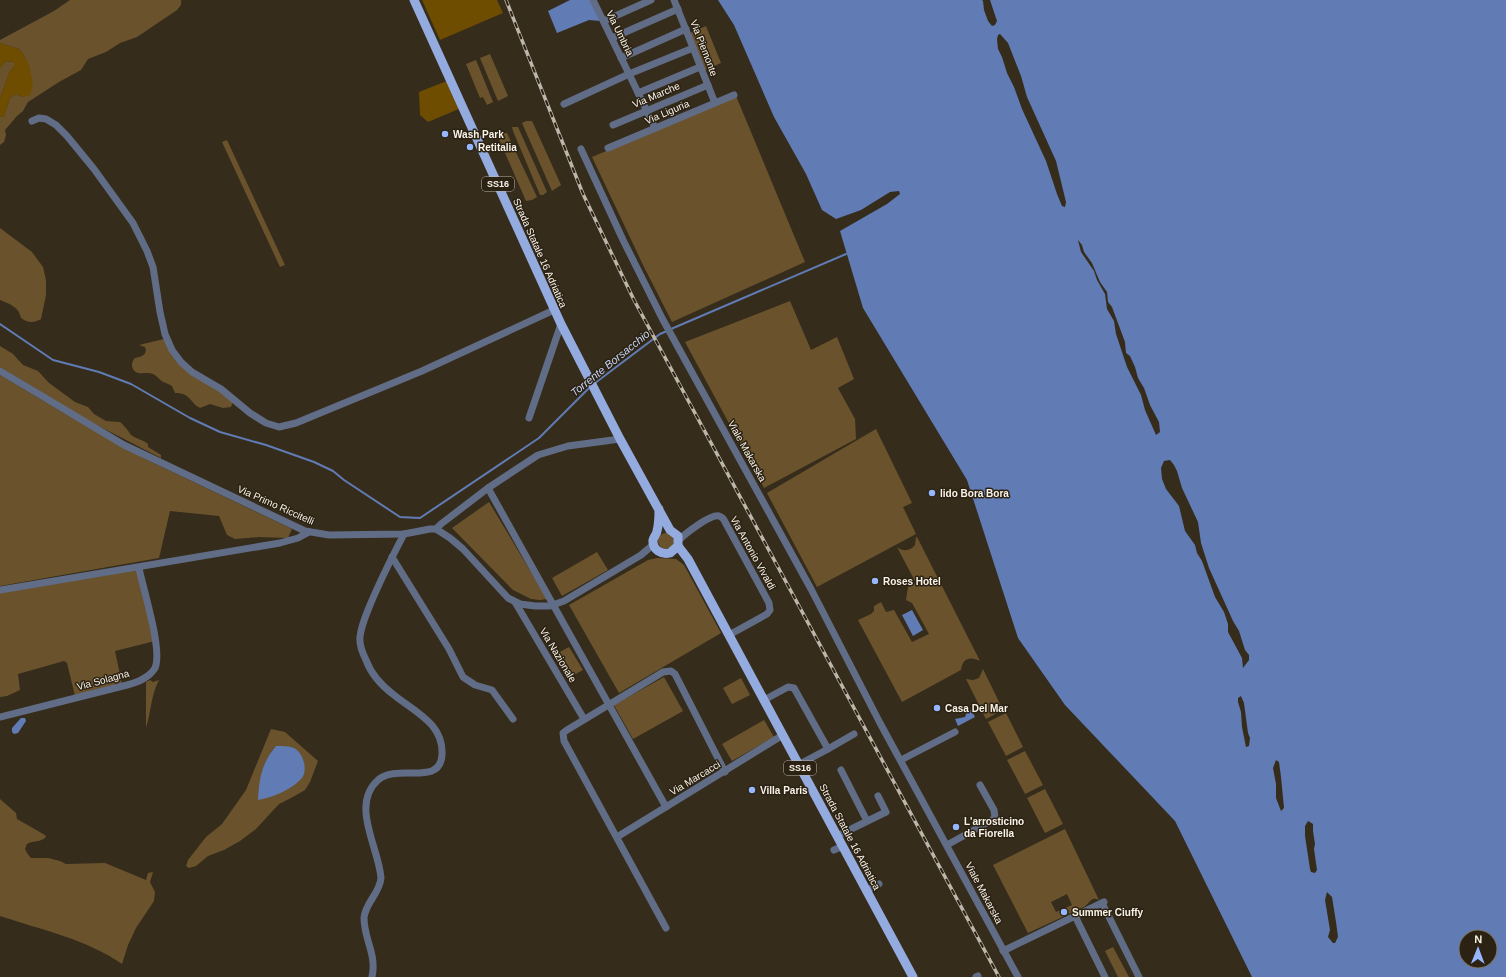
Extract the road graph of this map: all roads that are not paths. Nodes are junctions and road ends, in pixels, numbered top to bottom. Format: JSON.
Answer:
{"nodes":[{"id":1,"x":414,"y":0,"type":"edge"},
{"id":2,"x":651,"y":0,"type":"edge"},
{"id":3,"x":674,"y":0,"type":"edge"},
{"id":4,"x":596,"y":1,"type":"edge"},
{"id":5,"x":678,"y":9,"type":"junction"},
{"id":6,"x":604,"y":21,"type":"junction"},
{"id":7,"x":686,"y":30,"type":"junction"},
{"id":8,"x":612,"y":38,"type":"junction"},
{"id":9,"x":693,"y":48,"type":"junction"},
{"id":10,"x":621,"y":58,"type":"junction"},
{"id":11,"x":700,"y":67,"type":"junction"},
{"id":12,"x":629,"y":74,"type":"junction"},
{"id":13,"x":708,"y":85,"type":"junction"},
{"id":14,"x":638,"y":93,"type":"junction"},
{"id":15,"x":734,"y":95,"type":"dead end"},
{"id":16,"x":715,"y":103,"type":"junction"},
{"id":17,"x":564,"y":104,"type":"dead end"},
{"id":18,"x":646,"y":110,"type":"junction"},
{"id":19,"x":32,"y":121,"type":"dead end"},
{"id":20,"x":613,"y":125,"type":"dead end"},
{"id":21,"x":655,"y":128,"type":"junction"},
{"id":22,"x":608,"y":148,"type":"dead end"},
{"id":23,"x":581,"y":149,"type":"dead end"},
{"id":24,"x":554,"y":310,"type":"junction"},
{"id":25,"x":561,"y":324,"type":"junction"},
{"id":26,"x":0,"y":371,"type":"edge"},
{"id":27,"x":528,"y":418,"type":"dead end"},
{"id":28,"x":620,"y":439,"type":"junction"},
{"id":29,"x":488,"y":488,"type":"junction"},
{"id":30,"x":659,"y":509,"type":"junction"},
{"id":31,"x":436,"y":529,"type":"junction"},
{"id":32,"x":309,"y":532,"type":"junction"},
{"id":33,"x":657,"y":532,"type":"junction"},
{"id":34,"x":404,"y":534,"type":"junction"},
{"id":35,"x":675,"y":540,"type":"junction"},
{"id":36,"x":654,"y":544,"type":"junction"},
{"id":37,"x":659,"y":552,"type":"junction"},
{"id":38,"x":641,"y":555,"type":"junction"},
{"id":39,"x":392,"y":557,"type":"junction"},
{"id":40,"x":139,"y":568,"type":"junction"},
{"id":41,"x":0,"y":590,"type":"edge"},
{"id":42,"x":515,"y":602,"type":"junction"},
{"id":43,"x":554,"y":605,"type":"junction"},
{"id":44,"x":729,"y":635,"type":"junction"},
{"id":45,"x":764,"y":700,"type":"junction"},
{"id":46,"x":610,"y":704,"type":"junction"},
{"id":47,"x":0,"y":717,"type":"edge"},
{"id":48,"x":513,"y":719,"type":"dead end"},
{"id":49,"x":584,"y":719,"type":"junction"},
{"id":50,"x":955,"y":732,"type":"dead end"},
{"id":51,"x":854,"y":734,"type":"dead end"},
{"id":52,"x":783,"y":736,"type":"junction"},
{"id":53,"x":828,"y":749,"type":"junction"},
{"id":54,"x":901,"y":760,"type":"junction"},
{"id":55,"x":798,"y":765,"type":"junction"},
{"id":56,"x":841,"y":770,"type":"dead end"},
{"id":57,"x":725,"y":772,"type":"junction"},
{"id":58,"x":980,"y":785,"type":"dead end"},
{"id":59,"x":878,"y":796,"type":"dead end"},
{"id":60,"x":666,"y":807,"type":"junction"},
{"id":61,"x":867,"y":821,"type":"junction"},
{"id":62,"x":837,"y":836,"type":"junction"},
{"id":63,"x":616,"y":837,"type":"junction"},
{"id":64,"x":947,"y":845,"type":"junction"},
{"id":65,"x":879,"y":884,"type":"dead end"},
{"id":66,"x":866,"y":891,"type":"junction"},
{"id":67,"x":1075,"y":916,"type":"junction"},
{"id":68,"x":666,"y":928,"type":"dead end"},
{"id":69,"x":1003,"y":951,"type":"junction"},
{"id":70,"x":372,"y":977,"type":"edge"},
{"id":71,"x":913,"y":977,"type":"edge"},
{"id":72,"x":1018,"y":977,"type":"edge"},
{"id":73,"x":1105,"y":977,"type":"edge"},
{"id":74,"x":1139,"y":977,"type":"edge"}],
"edges":[{"from":1,"to":24,"type":"main road","name":"Strada Statale 16 Adriatica","number":"SS16"},
{"from":2,"to":6,"type":"street"},
{"from":3,"to":5,"type":"street","name":"Via Piemonte"},
{"from":4,"to":6,"type":"street","name":"Via Umbria"},
{"from":5,"to":7,"type":"street","name":"Via Piemonte"},
{"from":5,"to":8,"type":"street"},
{"from":6,"to":8,"type":"street","name":"Via Umbria"},
{"from":7,"to":9,"type":"street","name":"Via Piemonte"},
{"from":7,"to":10,"type":"street"},
{"from":8,"to":10,"type":"street","name":"Via Umbria"},
{"from":9,"to":11,"type":"street","name":"Via Piemonte"},
{"from":9,"to":12,"type":"street"},
{"from":10,"to":12,"type":"street","name":"Via Umbria"},
{"from":11,"to":13,"type":"street","name":"Via Piemonte"},
{"from":11,"to":14,"type":"street"},
{"from":12,"to":14,"type":"street","name":"Via Umbria"},
{"from":12,"to":17,"type":"street"},
{"from":13,"to":16,"type":"street","name":"Via Piemonte"},
{"from":13,"to":18,"type":"street","name":"Via Marche"},
{"from":14,"to":18,"type":"street","name":"Via Umbria"},
{"from":15,"to":16,"type":"street","name":"Via Liguria"},
{"from":16,"to":21,"type":"street","name":"Via Liguria"},
{"from":18,"to":20,"type":"street","name":"Via Marche"},
{"from":18,"to":21,"type":"street","name":"Via Umbria"},
{"from":19,"to":24,"type":"street"},
{"from":21,"to":22,"type":"street","name":"Via Liguria"},
{"from":23,"to":54,"type":"street","name":"Viale Makarska"},
{"from":24,"to":25,"type":"main road","name":"Strada Statale 16 Adriatica","number":"SS16"},
{"from":25,"to":27,"type":"street"},
{"from":25,"to":28,"type":"main road","name":"Strada Statale 16 Adriatica","number":"SS16"},
{"from":26,"to":32,"type":"street","name":"Via Primo Riccitelli"},
{"from":28,"to":29,"type":"street"},
{"from":28,"to":30,"type":"main road","name":"Strada Statale 16 Adriatica","number":"SS16"},
{"from":29,"to":31,"type":"street"},
{"from":29,"to":43,"type":"street","name":"Via Nazionale"},
{"from":30,"to":33,"type":"main road"},
{"from":30,"to":35,"type":"main road","name":"Strada Statale 16 Adriatica","number":"SS16"},
{"from":31,"to":34,"type":"street","name":"Via Primo Riccitelli"},
{"from":31,"to":42,"type":"street","name":"Via Nazionale"},
{"from":32,"to":34,"type":"street","name":"Via Primo Riccitelli"},
{"from":32,"to":40,"type":"street"},
{"from":33,"to":35,"type":"main road"},
{"from":33,"to":36,"type":"main road"},
{"from":34,"to":39,"type":"street"},
{"from":35,"to":37,"type":"main road"},
{"from":35,"to":44,"type":"main road","name":"Strada Statale 16 Adriatica","number":"SS16"},
{"from":35,"to":44,"type":"street","name":"Via Antonio Vivaldi"},
{"from":36,"to":37,"type":"main road"},
{"from":36,"to":38,"type":"street"},
{"from":37,"to":38,"type":"street"},
{"from":38,"to":43,"type":"street","name":"Via Nazionale"},
{"from":39,"to":48,"type":"street"},
{"from":39,"to":70,"type":"street"},
{"from":40,"to":41,"type":"street"},
{"from":40,"to":47,"type":"street","name":"Via Solagna"},
{"from":42,"to":43,"type":"street","name":"Via Nazionale"},
{"from":42,"to":49,"type":"street","name":"Via Nazionale"},
{"from":43,"to":46,"type":"street","name":"Via Nazionale"},
{"from":44,"to":45,"type":"main road","name":"Strada Statale 16 Adriatica","number":"SS16"},
{"from":45,"to":52,"type":"main road","name":"Strada Statale 16 Adriatica","number":"SS16"},
{"from":45,"to":53,"type":"street"},
{"from":46,"to":49,"type":"street"},
{"from":46,"to":57,"type":"street"},
{"from":46,"to":60,"type":"street","name":"Via Nazionale"},
{"from":49,"to":63,"type":"street"},
{"from":50,"to":54,"type":"street"},
{"from":51,"to":53,"type":"street"},
{"from":52,"to":55,"type":"main road","name":"Strada Statale 16 Adriatica","number":"SS16"},
{"from":52,"to":57,"type":"street","name":"Via Marcacci"},
{"from":53,"to":55,"type":"street"},
{"from":54,"to":64,"type":"street","name":"Viale Makarska"},
{"from":55,"to":62,"type":"main road","name":"Strada Statale 16 Adriatica","number":"SS16"},
{"from":56,"to":61,"type":"street"},
{"from":57,"to":60,"type":"street","name":"Via Marcacci"},
{"from":58,"to":64,"type":"street"},
{"from":59,"to":61,"type":"street"},
{"from":60,"to":63,"type":"street","name":"Via Marcacci"},
{"from":61,"to":62,"type":"street"},
{"from":62,"to":66,"type":"main road","name":"Strada Statale 16 Adriatica","number":"SS16"},
{"from":63,"to":68,"type":"street"},
{"from":64,"to":69,"type":"street","name":"Viale Makarska"},
{"from":65,"to":66,"type":"street"},
{"from":66,"to":71,"type":"main road","name":"Strada Statale 16 Adriatica","number":"SS16"},
{"from":67,"to":69,"type":"street"},
{"from":67,"to":73,"type":"street"},
{"from":67,"to":74,"type":"street"},
{"from":69,"to":72,"type":"street","name":"Viale Makarska"}]}
